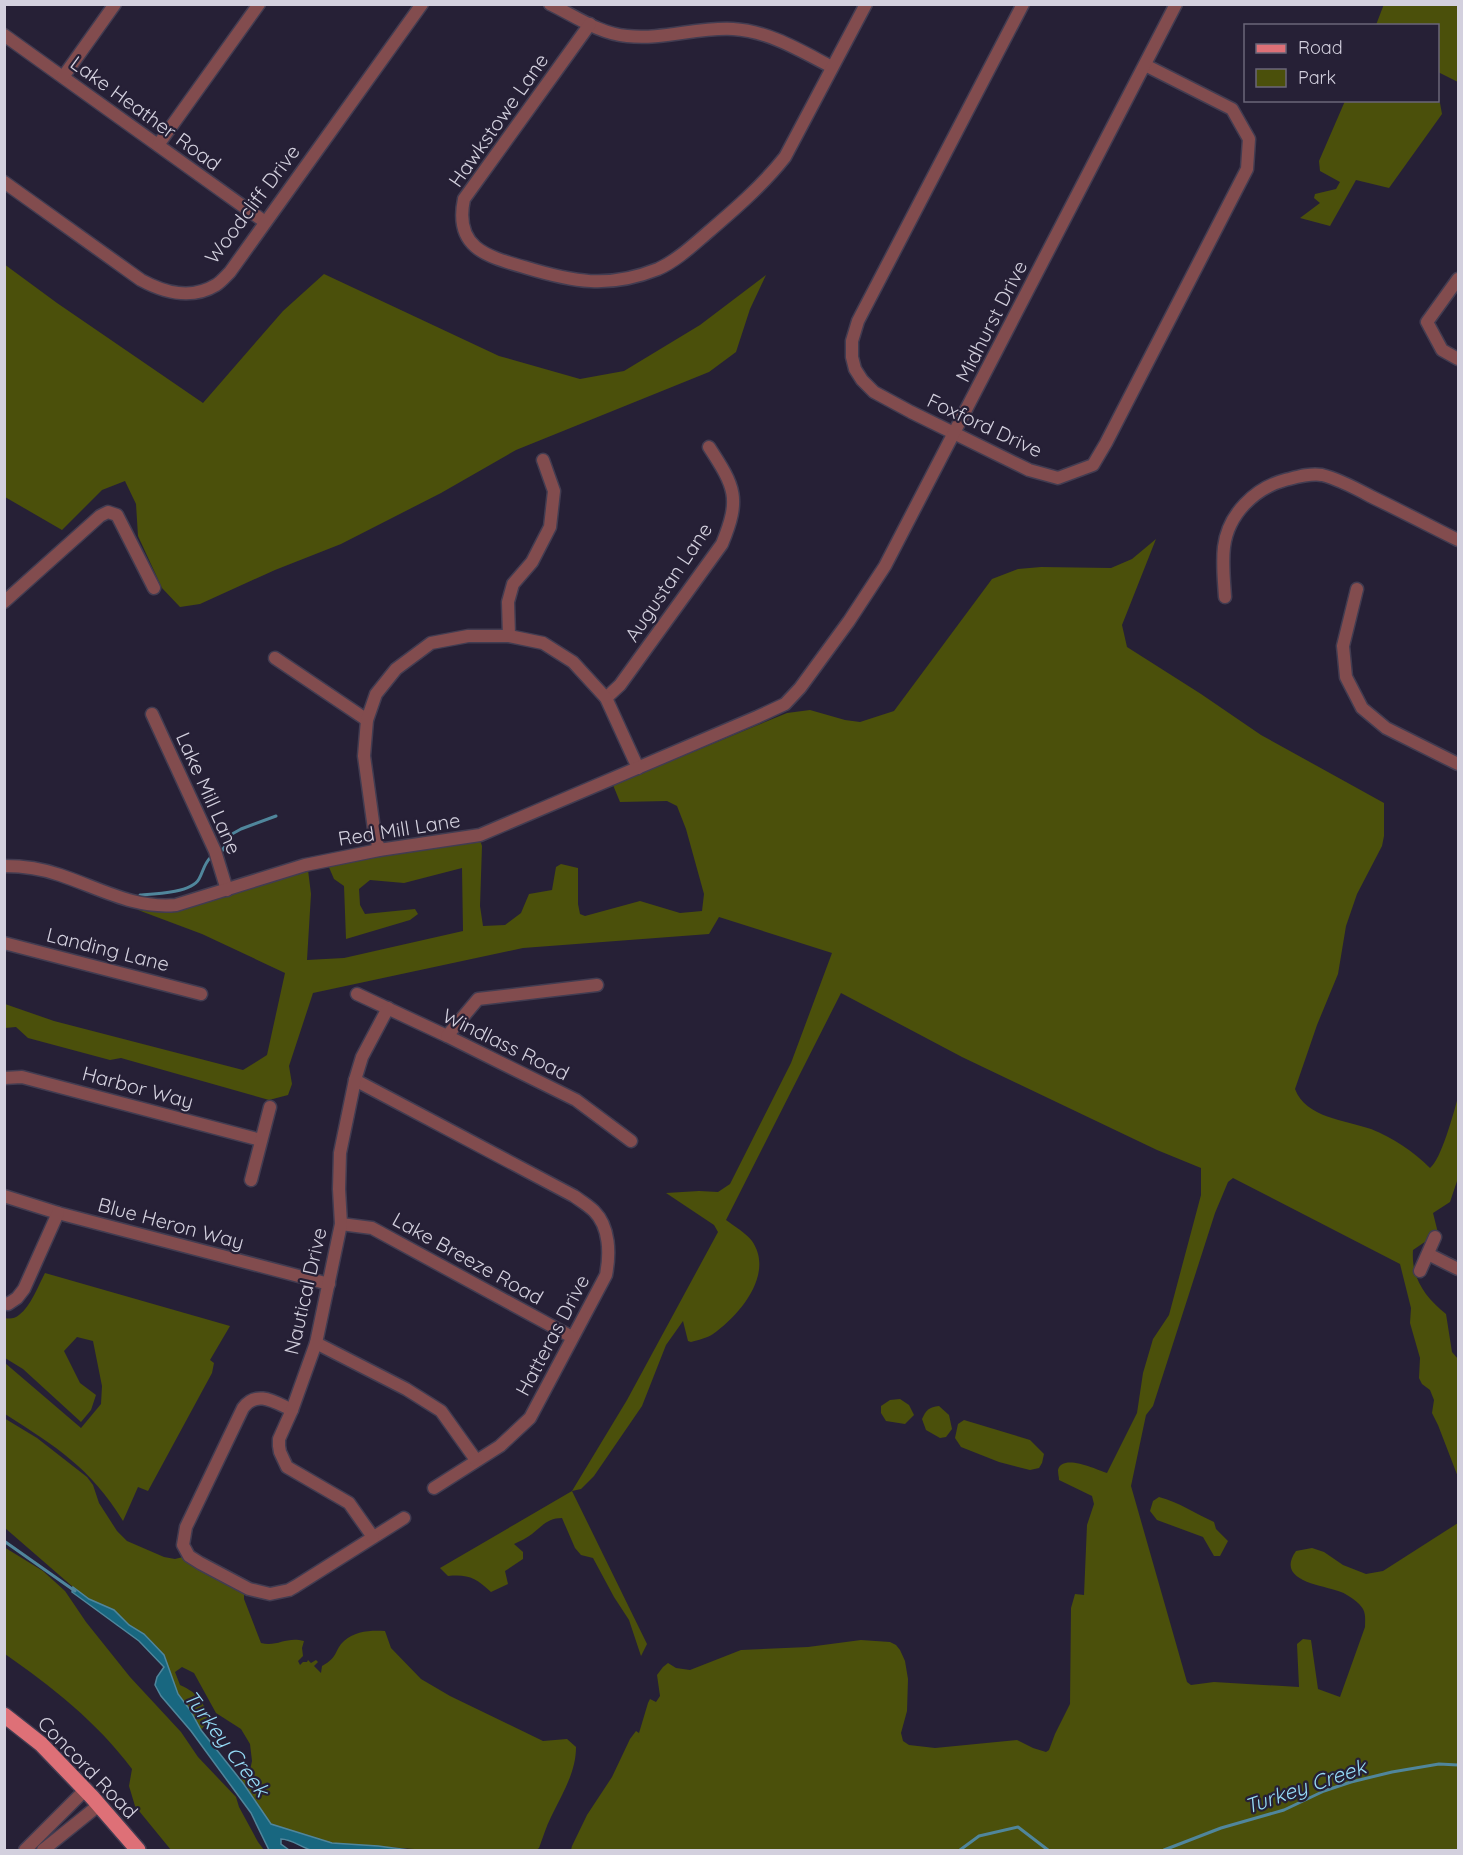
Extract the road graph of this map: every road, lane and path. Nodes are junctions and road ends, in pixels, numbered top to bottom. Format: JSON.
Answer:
{"nodes":[{"id":1,"x":116,"y":4,"type":"edge"},
{"id":2,"x":260,"y":4,"type":"edge"},
{"id":3,"x":422,"y":4,"type":"edge"},
{"id":4,"x":550,"y":4,"type":"edge"},
{"id":5,"x":866,"y":4,"type":"edge"},
{"id":6,"x":1023,"y":4,"type":"edge"},
{"id":7,"x":1176,"y":4,"type":"edge"},
{"id":8,"x":590,"y":24,"type":"junction"},
{"id":9,"x":4,"y":35,"type":"edge"},
{"id":10,"x":1145,"y":65,"type":"junction"},
{"id":11,"x":832,"y":67,"type":"junction"},
{"id":12,"x":63,"y":77,"type":"junction"},
{"id":13,"x":158,"y":146,"type":"junction"},
{"id":14,"x":4,"y":182,"type":"edge"},
{"id":15,"x":265,"y":222,"type":"junction"},
{"id":16,"x":1458,"y":279,"type":"edge"},
{"id":17,"x":1458,"y":359,"type":"edge"},
{"id":18,"x":955,"y":433,"type":"junction"},
{"id":19,"x":709,"y":447,"type":"dead end"},
{"id":20,"x":543,"y":460,"type":"dead end"},
{"id":21,"x":1458,"y":540,"type":"edge"},
{"id":22,"x":154,"y":588,"type":"dead end"},
{"id":23,"x":1357,"y":589,"type":"dead end"},
{"id":24,"x":1225,"y":597,"type":"dead end"},
{"id":25,"x":4,"y":602,"type":"edge"},
{"id":26,"x":509,"y":636,"type":"junction"},
{"id":27,"x":274,"y":658,"type":"dead end"},
{"id":28,"x":606,"y":698,"type":"junction"},
{"id":29,"x":785,"y":704,"type":"joint"},
{"id":30,"x":152,"y":714,"type":"dead end"},
{"id":31,"x":367,"y":720,"type":"junction"},
{"id":32,"x":1458,"y":764,"type":"edge"},
{"id":33,"x":638,"y":768,"type":"junction"},
{"id":34,"x":379,"y":850,"type":"junction"},
{"id":35,"x":4,"y":866,"type":"edge"},
{"id":36,"x":227,"y":890,"type":"junction"},
{"id":37,"x":4,"y":943,"type":"edge"},
{"id":38,"x":597,"y":985,"type":"dead end"},
{"id":39,"x":201,"y":994,"type":"dead end"},
{"id":40,"x":357,"y":994,"type":"dead end"},
{"id":41,"x":388,"y":1008,"type":"junction"},
{"id":42,"x":447,"y":1036,"type":"junction"},
{"id":43,"x":4,"y":1078,"type":"edge"},
{"id":44,"x":355,"y":1080,"type":"junction"},
{"id":45,"x":270,"y":1107,"type":"dead end"},
{"id":46,"x":261,"y":1140,"type":"junction"},
{"id":47,"x":632,"y":1141,"type":"dead end"},
{"id":48,"x":251,"y":1180,"type":"dead end"},
{"id":49,"x":4,"y":1196,"type":"edge"},
{"id":50,"x":58,"y":1213,"type":"junction"},
{"id":51,"x":341,"y":1224,"type":"junction"},
{"id":52,"x":1436,"y":1237,"type":"dead end"},
{"id":53,"x":1428,"y":1254,"type":"junction"},
{"id":54,"x":1458,"y":1269,"type":"edge"},
{"id":55,"x":1420,"y":1271,"type":"dead end"},
{"id":56,"x":329,"y":1284,"type":"junction"},
{"id":57,"x":4,"y":1303,"type":"edge"},
{"id":58,"x":572,"y":1337,"type":"junction"},
{"id":59,"x":316,"y":1343,"type":"junction"},
{"id":60,"x":292,"y":1410,"type":"junction"},
{"id":61,"x":476,"y":1460,"type":"junction"},
{"id":62,"x":434,"y":1488,"type":"dead end"},
{"id":63,"x":404,"y":1518,"type":"dead end"},
{"id":64,"x":373,"y":1537,"type":"junction"},
{"id":65,"x":4,"y":1715,"type":"edge"},
{"id":66,"x":85,"y":1790,"type":"junction"},
{"id":67,"x":99,"y":1805,"type":"junction"},
{"id":68,"x":25,"y":1851,"type":"edge"},
{"id":69,"x":43,"y":1851,"type":"edge"},
{"id":70,"x":138,"y":1851,"type":"edge"}],
"edges":[{"from":1,"to":12,"type":"street"},
{"from":2,"to":13,"type":"street"},
{"from":3,"to":15,"type":"street","name":"Woodcliff Drive"},
{"from":4,"to":8,"type":"street"},
{"from":5,"to":11,"type":"street","name":"Hawkstowe Lane"},
{"from":6,"to":18,"type":"street","name":"Foxford Drive"},
{"from":7,"to":10,"type":"street","name":"Midhurst Drive"},
{"from":8,"to":11,"type":"street"},
{"from":8,"to":11,"type":"street","name":"Hawkstowe Lane"},
{"from":9,"to":12,"type":"street","name":"Lake Heather Road"},
{"from":10,"to":18,"type":"street","name":"Midhurst Drive"},
{"from":10,"to":18,"type":"street","name":"Foxford Drive"},
{"from":12,"to":13,"type":"street","name":"Lake Heather Road"},
{"from":13,"to":15,"type":"street","name":"Lake Heather Road"},
{"from":14,"to":15,"type":"street","name":"Woodcliff Drive"},
{"from":16,"to":17,"type":"street"},
{"from":18,"to":29,"type":"street","name":"Midhurst Drive"},
{"from":19,"to":28,"type":"street","name":"Augustan Lane"},
{"from":20,"to":26,"type":"street"},
{"from":21,"to":24,"type":"street"},
{"from":22,"to":25,"type":"street"},
{"from":23,"to":32,"type":"street"},
{"from":26,"to":28,"type":"street"},
{"from":26,"to":31,"type":"street"},
{"from":27,"to":31,"type":"street"},
{"from":28,"to":33,"type":"street"},
{"from":29,"to":33,"type":"street","name":"Red Mill Lane"},
{"from":30,"to":36,"type":"street","name":"Lake Mill Lane"},
{"from":31,"to":34,"type":"street"},
{"from":33,"to":34,"type":"street","name":"Red Mill Lane"},
{"from":34,"to":36,"type":"street","name":"Red Mill Lane"},
{"from":35,"to":36,"type":"street","name":"Red Mill Lane"},
{"from":37,"to":39,"type":"street","name":"Landing Lane"},
{"from":38,"to":42,"type":"street"},
{"from":40,"to":41,"type":"street","name":"Windlass Road"},
{"from":41,"to":42,"type":"street","name":"Windlass Road"},
{"from":41,"to":44,"type":"street","name":"Nautical Drive"},
{"from":42,"to":47,"type":"street","name":"Windlass Road"},
{"from":43,"to":46,"type":"street","name":"Harbor Way"},
{"from":44,"to":51,"type":"street","name":"Nautical Drive"},
{"from":44,"to":58,"type":"street","name":"Hatteras Drive"},
{"from":45,"to":46,"type":"street"},
{"from":46,"to":48,"type":"street"},
{"from":49,"to":50,"type":"street","name":"Blue Heron Way"},
{"from":50,"to":56,"type":"street","name":"Blue Heron Way"},
{"from":50,"to":57,"type":"street"},
{"from":51,"to":56,"type":"street","name":"Nautical Drive"},
{"from":51,"to":58,"type":"street","name":"Lake Breeze Road"},
{"from":52,"to":53,"type":"street"},
{"from":53,"to":54,"type":"street"},
{"from":53,"to":55,"type":"street"},
{"from":56,"to":59,"type":"street","name":"Nautical Drive"},
{"from":58,"to":61,"type":"street","name":"Hatteras Drive"},
{"from":59,"to":60,"type":"street","name":"Nautical Drive"},
{"from":59,"to":61,"type":"street"},
{"from":60,"to":64,"type":"street","name":"Nautical Drive"},
{"from":60,"to":64,"type":"street"},
{"from":61,"to":62,"type":"street","name":"Hatteras Drive"},
{"from":63,"to":64,"type":"street"},
{"from":65,"to":66,"type":"main road","name":"Concord Road"},
{"from":66,"to":67,"type":"main road","name":"Concord Road"},
{"from":66,"to":68,"type":"street"},
{"from":67,"to":69,"type":"street"},
{"from":67,"to":70,"type":"main road","name":"Concord Road"}]}
